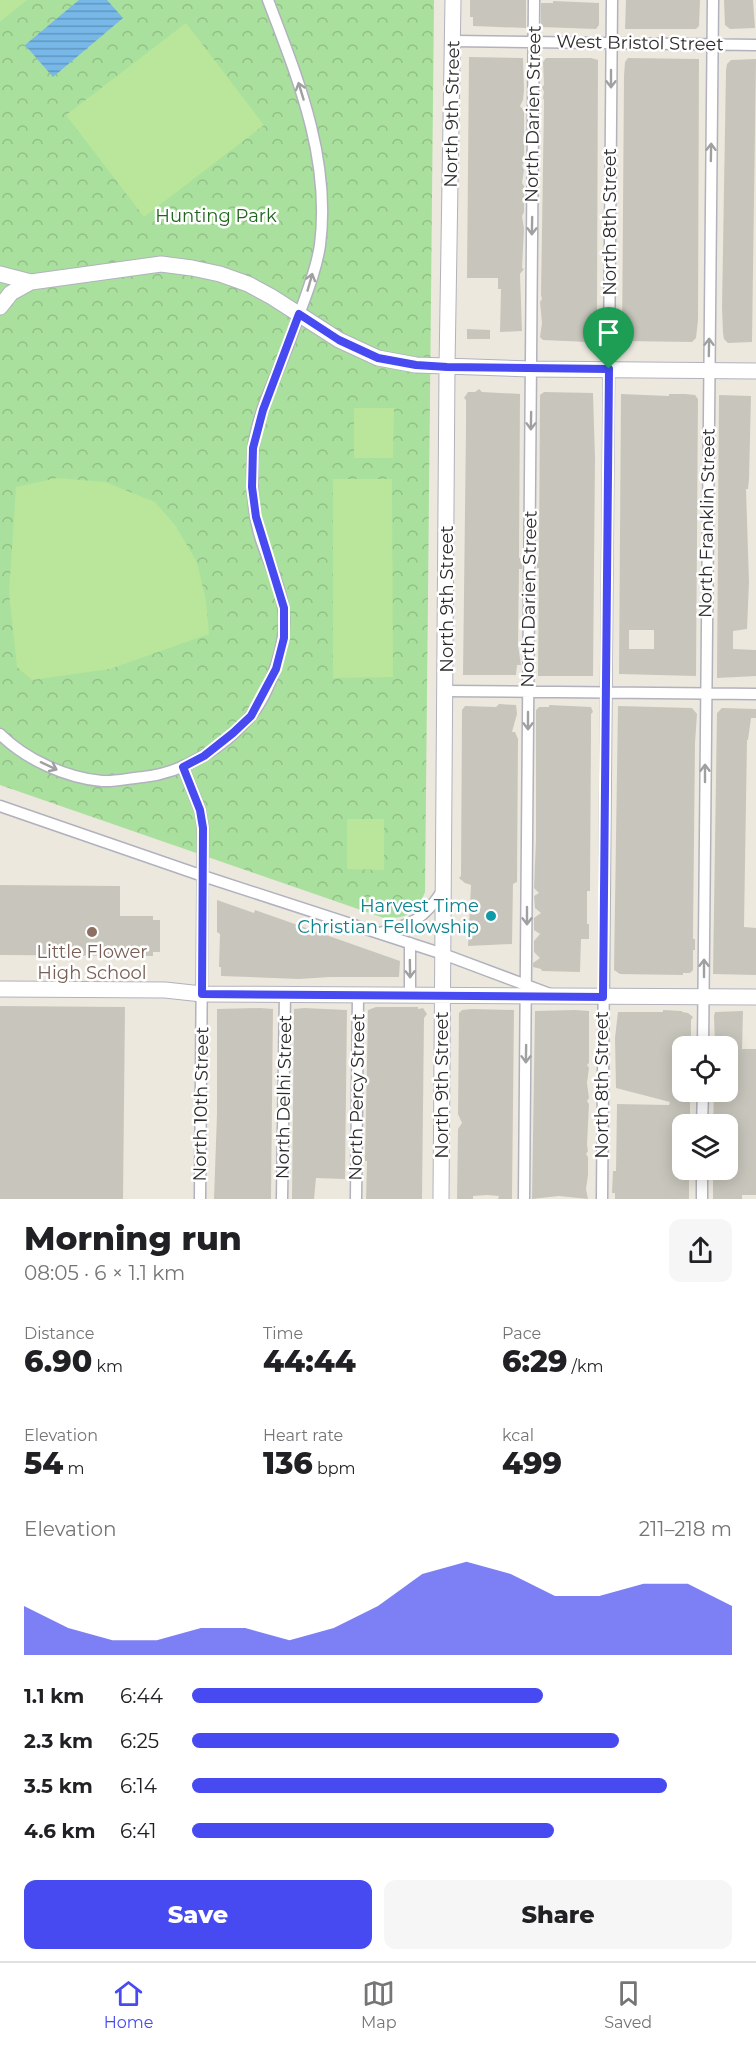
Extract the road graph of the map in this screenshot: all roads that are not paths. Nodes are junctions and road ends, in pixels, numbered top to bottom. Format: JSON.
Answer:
{"nodes":[{"id":1,"x":268,"y":0,"type":"edge"},
{"id":2,"x":453,"y":0,"type":"edge"},
{"id":3,"x":534,"y":0,"type":"edge"},
{"id":4,"x":612,"y":0,"type":"edge"},
{"id":5,"x":713,"y":0,"type":"edge"},
{"id":6,"x":453,"y":41,"type":"junction"},
{"id":7,"x":534,"y":42,"type":"junction"},
{"id":8,"x":612,"y":43,"type":"junction"},
{"id":9,"x":712,"y":44,"type":"junction"},
{"id":10,"x":756,"y":45,"type":"edge"},
{"id":11,"x":0,"y":274,"type":"edge"},
{"id":12,"x":31,"y":282,"type":"junction"},
{"id":13,"x":0,"y":307,"type":"edge"},
{"id":14,"x":299,"y":314,"type":"junction"},
{"id":15,"x":447,"y":367,"type":"junction"},
{"id":16,"x":531,"y":369,"type":"junction"},
{"id":17,"x":609,"y":369,"type":"junction"},
{"id":18,"x":708,"y":370,"type":"junction"},
{"id":19,"x":756,"y":371,"type":"edge"},
{"id":20,"x":446,"y":691,"type":"junction"},
{"id":21,"x":528,"y":692,"type":"junction"},
{"id":22,"x":606,"y":692,"type":"junction"},
{"id":23,"x":705,"y":693,"type":"junction"},
{"id":24,"x":756,"y":693,"type":"edge"},
{"id":25,"x":0,"y":734,"type":"edge"},
{"id":26,"x":183,"y":767,"type":"junction"},
{"id":27,"x":0,"y":806,"type":"edge"},
{"id":28,"x":203,"y":876,"type":"junction"},
{"id":29,"x":444,"y":888,"type":"junction"},
{"id":30,"x":379,"y":933,"type":"junction"},
{"id":31,"x":410,"y":943,"type":"junction"},
{"id":32,"x":443,"y":954,"type":"junction"},
{"id":33,"x":0,"y":989,"type":"edge"},
{"id":34,"x":527,"y":990,"type":"junction"},
{"id":35,"x":202,"y":994,"type":"junction"},
{"id":36,"x":285,"y":994,"type":"junction"},
{"id":37,"x":358,"y":995,"type":"junction"},
{"id":38,"x":410,"y":995,"type":"junction"},
{"id":39,"x":442,"y":995,"type":"junction"},
{"id":40,"x":603,"y":997,"type":"junction"},
{"id":41,"x":704,"y":997,"type":"junction"},
{"id":42,"x":756,"y":997,"type":"edge"},
{"id":43,"x":703,"y":1036,"type":"edge"},
{"id":44,"x":702,"y":1180,"type":"edge"},
{"id":45,"x":200,"y":1199,"type":"edge"},
{"id":46,"x":282,"y":1199,"type":"edge"},
{"id":47,"x":356,"y":1199,"type":"edge"},
{"id":48,"x":441,"y":1199,"type":"edge"},
{"id":49,"x":524,"y":1199,"type":"edge"},
{"id":50,"x":602,"y":1199,"type":"edge"},
{"id":51,"x":702,"y":1199,"type":"edge"}],
"edges":[{"from":14,"to":1,"type":"street","one_way":true},
{"from":2,"to":6,"type":"street","name":"North 9th Street"},
{"from":3,"to":7,"type":"street","name":"North Darien Street"},
{"from":4,"to":8,"type":"street","name":"North 8th Street"},
{"from":5,"to":9,"type":"street","name":"North Franklin Street"},
{"from":6,"to":7,"type":"street","name":"West Bristol Street"},
{"from":6,"to":15,"type":"street","name":"North 9th Street"},
{"from":7,"to":8,"type":"street","name":"West Bristol Street"},
{"from":7,"to":16,"type":"street","name":"North Darien Street","one_way":true},
{"from":8,"to":9,"type":"street","name":"West Bristol Street"},
{"from":8,"to":17,"type":"street","name":"North 8th Street","one_way":true},
{"from":9,"to":10,"type":"street","name":"West Bristol Street"},
{"from":18,"to":9,"type":"street","name":"North Franklin Street","one_way":true},
{"from":11,"to":12,"type":"street"},
{"from":12,"to":13,"type":"street"},
{"from":12,"to":14,"type":"street"},
{"from":14,"to":15,"type":"street"},
{"from":14,"to":26,"type":"street"},
{"from":15,"to":16,"type":"street"},
{"from":15,"to":20,"type":"street","name":"North 9th Street"},
{"from":16,"to":17,"type":"street"},
{"from":16,"to":21,"type":"street","name":"North Darien Street","one_way":true},
{"from":17,"to":18,"type":"street"},
{"from":17,"to":22,"type":"street","name":"North 8th Street"},
{"from":18,"to":19,"type":"street"},
{"from":18,"to":23,"type":"street","name":"North Franklin Street"},
{"from":20,"to":21,"type":"street"},
{"from":20,"to":29,"type":"street","name":"North 9th Street"},
{"from":21,"to":22,"type":"street"},
{"from":21,"to":34,"type":"street","name":"North Darien Street","one_way":true},
{"from":22,"to":23,"type":"street"},
{"from":22,"to":40,"type":"street","name":"North 8th Street"},
{"from":23,"to":24,"type":"street"},
{"from":41,"to":23,"type":"street","name":"North Franklin Street","one_way":true},
{"from":25,"to":26,"type":"street","one_way":true},
{"from":26,"to":28,"type":"street","name":"North 10th Street"},
{"from":27,"to":28,"type":"street"},
{"from":28,"to":30,"type":"street"},
{"from":28,"to":35,"type":"street","name":"North 10th Street"},
{"from":29,"to":30,"type":"street"},
{"from":29,"to":32,"type":"street","name":"North 9th Street"},
{"from":30,"to":31,"type":"street"},
{"from":31,"to":32,"type":"street"},
{"from":31,"to":38,"type":"street","one_way":true},
{"from":32,"to":34,"type":"street"},
{"from":32,"to":39,"type":"street","name":"North 9th Street"},
{"from":33,"to":35,"type":"street"},
{"from":34,"to":39,"type":"street"},
{"from":34,"to":40,"type":"street"},
{"from":34,"to":49,"type":"street","name":"North Darien Street","one_way":true},
{"from":35,"to":36,"type":"street"},
{"from":35,"to":45,"type":"street","name":"North 10th Street"},
{"from":36,"to":37,"type":"street"},
{"from":36,"to":46,"type":"street","name":"North Delhi Street"},
{"from":37,"to":38,"type":"street"},
{"from":37,"to":47,"type":"street","name":"North Percy Street"},
{"from":38,"to":39,"type":"street"},
{"from":39,"to":48,"type":"street","name":"North 9th Street"},
{"from":40,"to":41,"type":"street"},
{"from":40,"to":50,"type":"street","name":"North 8th Street"},
{"from":41,"to":42,"type":"street"},
{"from":41,"to":43,"type":"street","name":"North Franklin Street"},
{"from":44,"to":51,"type":"street"}]}
